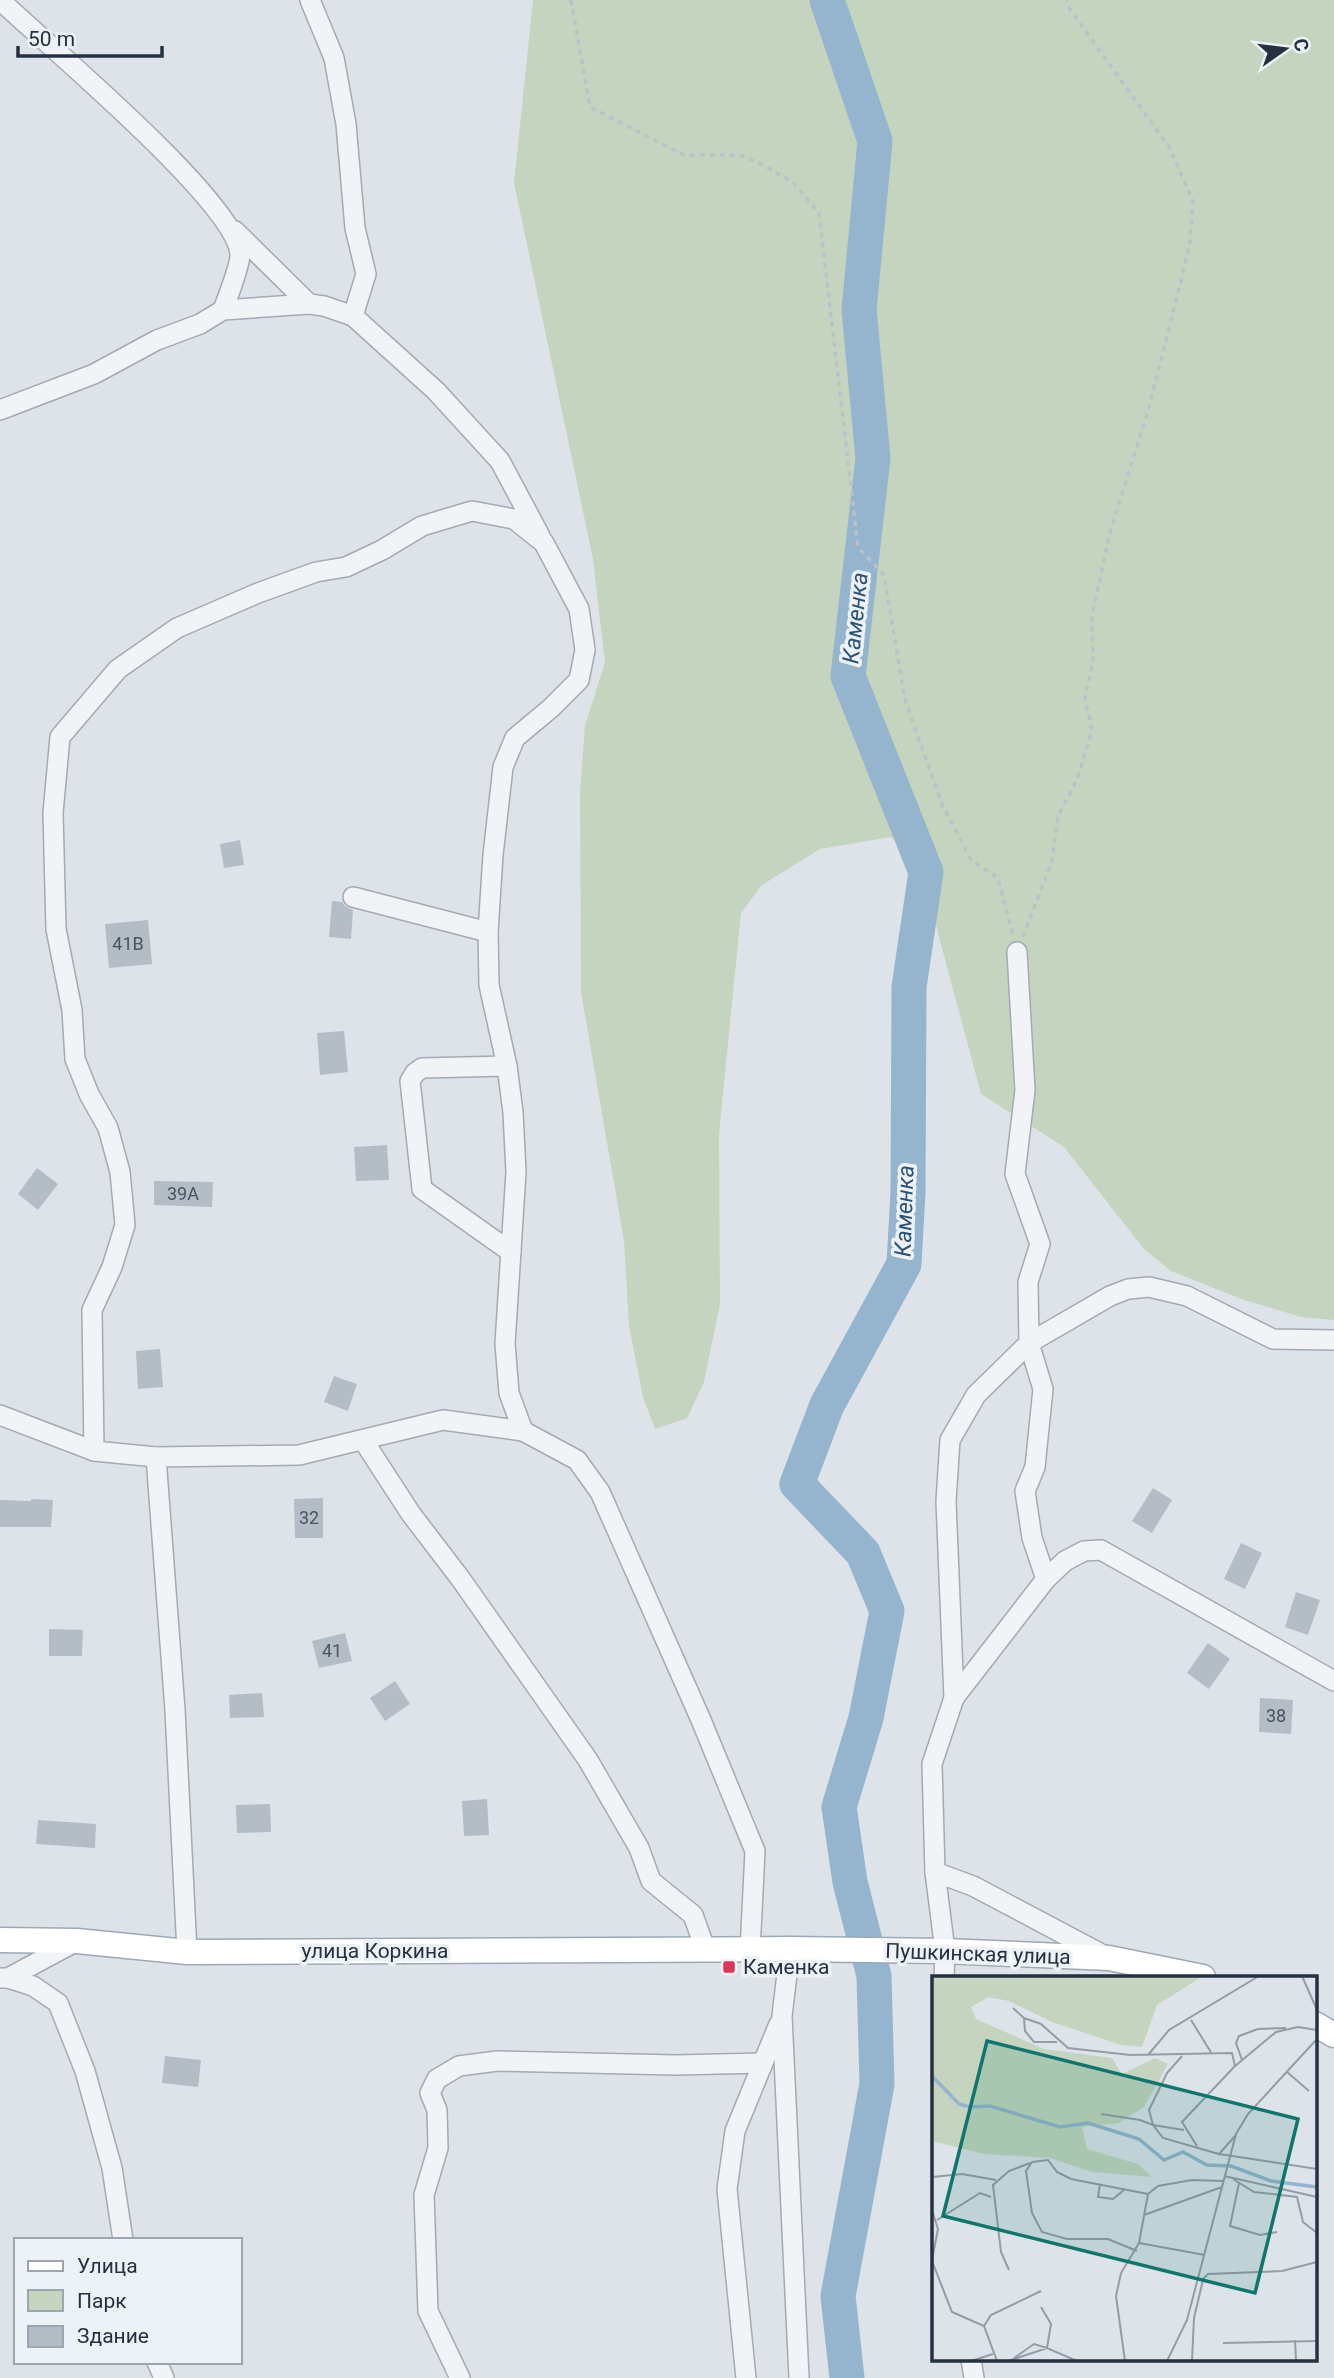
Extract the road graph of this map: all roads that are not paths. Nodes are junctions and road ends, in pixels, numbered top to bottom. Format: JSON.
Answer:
{"nodes":[{"id":1,"x":0,"y":0,"type":"edge"},
{"id":2,"x":310,"y":0,"type":"edge"},
{"id":3,"x":228,"y":223,"type":"junction"},
{"id":4,"x":309,"y":304,"type":"junction"},
{"id":5,"x":223,"y":310,"type":"junction"},
{"id":6,"x":353,"y":316,"type":"junction"},
{"id":7,"x":0,"y":410,"type":"edge"},
{"id":8,"x":544,"y":543,"type":"junction"},
{"id":9,"x":353,"y":897,"type":"dead end"},
{"id":10,"x":488,"y":932,"type":"junction"},
{"id":11,"x":1017,"y":952,"type":"road end"},
{"id":12,"x":507,"y":1066,"type":"junction"},
{"id":13,"x":511,"y":1252,"type":"junction"},
{"id":14,"x":1334,"y":1340,"type":"edge"},
{"id":15,"x":1029,"y":1343,"type":"junction"},
{"id":16,"x":0,"y":1415,"type":"edge"},
{"id":17,"x":523,"y":1431,"type":"junction"},
{"id":18,"x":363,"y":1440,"type":"junction"},
{"id":19,"x":94,"y":1451,"type":"junction"},
{"id":20,"x":156,"y":1457,"type":"junction"},
{"id":21,"x":1046,"y":1579,"type":"junction"},
{"id":22,"x":1334,"y":1681,"type":"edge"},
{"id":23,"x":954,"y":1698,"type":"junction"},
{"id":24,"x":935,"y":1872,"type":"junction"},
{"id":25,"x":0,"y":1940,"type":"edge"},
{"id":26,"x":77,"y":1941,"type":"junction"},
{"id":27,"x":790,"y":1949,"type":"junction"},
{"id":28,"x":706,"y":1951,"type":"junction"},
{"id":29,"x":751,"y":1951,"type":"junction"},
{"id":30,"x":945,"y":1951,"type":"junction"},
{"id":31,"x":187,"y":1952,"type":"junction"},
{"id":32,"x":1110,"y":1958,"type":"junction"},
{"id":33,"x":944,"y":1976,"type":"edge"},
{"id":34,"x":1198,"y":1976,"type":"edge"},
{"id":35,"x":4,"y":1978,"type":"edge"},
{"id":36,"x":782,"y":2017,"type":"junction"},
{"id":37,"x":1316,"y":2025,"type":"edge"},
{"id":38,"x":1334,"y":2035,"type":"edge"},
{"id":39,"x":763,"y":2063,"type":"junction"},
{"id":40,"x":123,"y":2238,"type":"edge"},
{"id":41,"x":971,"y":2360,"type":"edge"},
{"id":42,"x":460,"y":2378,"type":"edge"},
{"id":43,"x":746,"y":2378,"type":"edge"},
{"id":44,"x":799,"y":2378,"type":"edge"},
{"id":45,"x":974,"y":2378,"type":"edge"}],
"edges":[{"from":1,"to":3,"type":"street"},
{"from":2,"to":6,"type":"street"},
{"from":3,"to":4,"type":"street"},
{"from":3,"to":5,"type":"street"},
{"from":4,"to":5,"type":"street"},
{"from":4,"to":6,"type":"street"},
{"from":5,"to":7,"type":"street"},
{"from":6,"to":8,"type":"street"},
{"from":8,"to":10,"type":"street"},
{"from":8,"to":19,"type":"street"},
{"from":9,"to":10,"type":"street"},
{"from":10,"to":12,"type":"street"},
{"from":11,"to":15,"type":"street"},
{"from":12,"to":13,"type":"street"},
{"from":12,"to":13,"type":"street"},
{"from":13,"to":17,"type":"street"},
{"from":14,"to":15,"type":"street"},
{"from":15,"to":21,"type":"street"},
{"from":15,"to":23,"type":"street"},
{"from":16,"to":19,"type":"street"},
{"from":17,"to":18,"type":"street"},
{"from":17,"to":29,"type":"street"},
{"from":18,"to":20,"type":"street"},
{"from":18,"to":28,"type":"street"},
{"from":19,"to":20,"type":"street"},
{"from":20,"to":31,"type":"street"},
{"from":21,"to":22,"type":"street"},
{"from":21,"to":23,"type":"street"},
{"from":23,"to":24,"type":"street"},
{"from":24,"to":30,"type":"street"},
{"from":24,"to":32,"type":"street"},
{"from":25,"to":26,"type":"main road","name":"улица Коркина"},
{"from":26,"to":31,"type":"main road","name":"улица Коркина"},
{"from":26,"to":35,"type":"street"},
{"from":27,"to":29,"type":"main road","name":"Пушкинская улица"},
{"from":27,"to":30,"type":"main road","name":"Пушкинская улица"},
{"from":27,"to":36,"type":"street"},
{"from":28,"to":29,"type":"main road","name":"улица Коркина"},
{"from":28,"to":31,"type":"main road","name":"улица Коркина"},
{"from":30,"to":32,"type":"main road","name":"Пушкинская улица"},
{"from":30,"to":33,"type":"street"},
{"from":32,"to":34,"type":"main road","name":"Пушкинская улица"},
{"from":35,"to":40,"type":"street"},
{"from":36,"to":39,"type":"street"},
{"from":36,"to":44,"type":"street"},
{"from":37,"to":38,"type":"main road"},
{"from":39,"to":42,"type":"street"},
{"from":39,"to":43,"type":"street"},
{"from":41,"to":45,"type":"street"}]}
